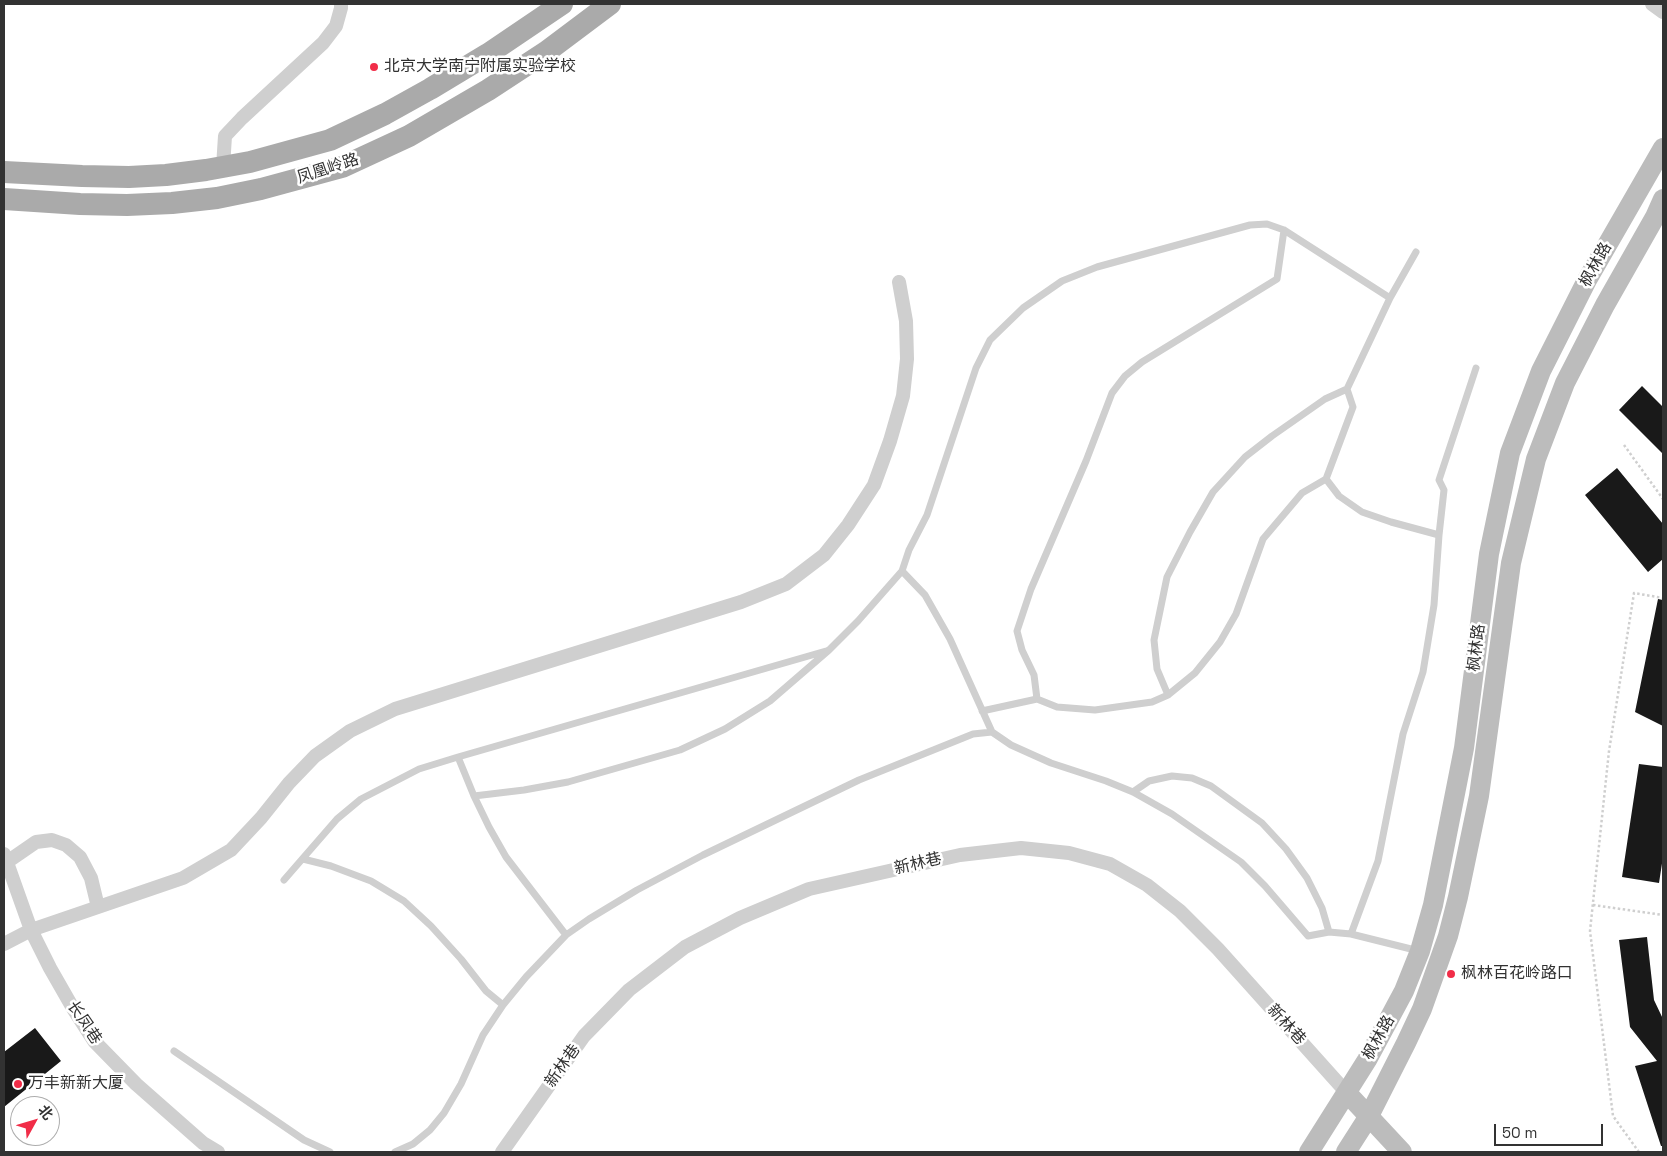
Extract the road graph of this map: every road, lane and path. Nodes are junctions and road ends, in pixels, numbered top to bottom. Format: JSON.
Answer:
{"nodes":[{"id":1,"x":341,"y":4,"type":"edge"},
{"id":2,"x":536,"y":4,"type":"edge"},
{"id":3,"x":562,"y":4,"type":"edge"},
{"id":4,"x":610,"y":4,"type":"edge"},
{"id":5,"x":628,"y":4,"type":"edge"},
{"id":6,"x":1652,"y":4,"type":"edge"},
{"id":7,"x":1663,"y":12,"type":"edge"},
{"id":8,"x":566,"y":37,"type":"junction"},
{"id":9,"x":465,"y":67,"type":"junction"},
{"id":10,"x":1663,"y":148,"type":"edge"},
{"id":11,"x":223,"y":167,"type":"junction"},
{"id":12,"x":4,"y":172,"type":"edge"},
{"id":13,"x":4,"y":199,"type":"edge"},
{"id":14,"x":1663,"y":199,"type":"edge"},
{"id":15,"x":1659,"y":222,"type":"edge"},
{"id":16,"x":1284,"y":230,"type":"junction"},
{"id":17,"x":1416,"y":252,"type":"dead end"},
{"id":18,"x":899,"y":282,"type":"dead end"},
{"id":19,"x":1390,"y":298,"type":"junction"},
{"id":20,"x":1476,"y":368,"type":"dead end"},
{"id":21,"x":1347,"y":389,"type":"junction"},
{"id":22,"x":1624,"y":445,"type":"dead end"},
{"id":23,"x":1326,"y":479,"type":"junction"},
{"id":24,"x":1663,"y":499,"type":"edge"},
{"id":25,"x":1439,"y":535,"type":"junction"},
{"id":26,"x":902,"y":571,"type":"junction"},
{"id":27,"x":1663,"y":598,"type":"edge"},
{"id":28,"x":829,"y":650,"type":"junction"},
{"id":29,"x":1168,"y":695,"type":"junction"},
{"id":30,"x":1037,"y":699,"type":"junction"},
{"id":31,"x":982,"y":711,"type":"junction"},
{"id":32,"x":992,"y":732,"type":"junction"},
{"id":33,"x":458,"y":756,"type":"junction"},
{"id":34,"x":1133,"y":792,"type":"junction"},
{"id":35,"x":474,"y":796,"type":"junction"},
{"id":36,"x":5,"y":858,"type":"edge"},
{"id":37,"x":303,"y":858,"type":"junction"},
{"id":38,"x":284,"y":880,"type":"dead end"},
{"id":39,"x":1593,"y":905,"type":"junction"},
{"id":40,"x":98,"y":908,"type":"junction"},
{"id":41,"x":1663,"y":915,"type":"edge"},
{"id":42,"x":31,"y":930,"type":"junction"},
{"id":43,"x":1329,"y":932,"type":"junction"},
{"id":44,"x":1351,"y":934,"type":"junction"},
{"id":45,"x":566,"y":935,"type":"junction"},
{"id":46,"x":4,"y":944,"type":"edge"},
{"id":47,"x":1420,"y":951,"type":"junction"},
{"id":48,"x":503,"y":1005,"type":"junction"},
{"id":49,"x":174,"y":1051,"type":"dead end"},
{"id":50,"x":1347,"y":1093,"type":"junction"},
{"id":51,"x":1369,"y":1116,"type":"junction"},
{"id":52,"x":218,"y":1152,"type":"edge"},
{"id":53,"x":330,"y":1152,"type":"edge"},
{"id":54,"x":395,"y":1152,"type":"edge"},
{"id":55,"x":502,"y":1152,"type":"edge"},
{"id":56,"x":1309,"y":1152,"type":"edge"},
{"id":57,"x":1346,"y":1152,"type":"edge"},
{"id":58,"x":1402,"y":1152,"type":"edge"},
{"id":59,"x":1640,"y":1152,"type":"edge"}],
"edges":[{"from":1,"to":11,"type":"street"},
{"from":2,"to":9,"type":"main road"},
{"from":3,"to":9,"type":"main road","name":"凤凰岭路"},
{"from":4,"to":8,"type":"main road","name":"凤凰岭路"},
{"from":5,"to":8,"type":"main road"},
{"from":6,"to":7,"type":"street"},
{"from":8,"to":13,"type":"main road","name":"凤凰岭路"},
{"from":9,"to":11,"type":"main road","name":"凤凰岭路"},
{"from":10,"to":47,"type":"main road","name":"枫林路"},
{"from":11,"to":12,"type":"main road","name":"凤凰岭路"},
{"from":14,"to":15,"type":"main road","name":"枫林路"},
{"from":15,"to":51,"type":"main road","name":"枫林路"},
{"from":16,"to":19,"type":"lane"},
{"from":16,"to":26,"type":"lane"},
{"from":16,"to":30,"type":"lane"},
{"from":17,"to":19,"type":"lane"},
{"from":18,"to":40,"type":"street"},
{"from":19,"to":21,"type":"lane"},
{"from":20,"to":25,"type":"lane"},
{"from":21,"to":23,"type":"lane"},
{"from":21,"to":29,"type":"lane"},
{"from":22,"to":24,"type":"path"},
{"from":23,"to":25,"type":"lane"},
{"from":23,"to":29,"type":"lane"},
{"from":25,"to":44,"type":"lane"},
{"from":26,"to":28,"type":"lane"},
{"from":26,"to":31,"type":"lane"},
{"from":27,"to":39,"type":"path"},
{"from":28,"to":33,"type":"lane"},
{"from":28,"to":35,"type":"lane"},
{"from":29,"to":30,"type":"lane"},
{"from":30,"to":31,"type":"lane"},
{"from":31,"to":32,"type":"lane"},
{"from":32,"to":34,"type":"lane"},
{"from":32,"to":45,"type":"lane"},
{"from":33,"to":35,"type":"lane"},
{"from":33,"to":37,"type":"lane"},
{"from":34,"to":43,"type":"lane"},
{"from":34,"to":43,"type":"lane"},
{"from":35,"to":45,"type":"lane"},
{"from":36,"to":40,"type":"street"},
{"from":36,"to":42,"type":"street","name":"长凤巷"},
{"from":37,"to":38,"type":"lane"},
{"from":37,"to":48,"type":"lane"},
{"from":39,"to":41,"type":"path"},
{"from":39,"to":59,"type":"path"},
{"from":40,"to":42,"type":"street"},
{"from":42,"to":46,"type":"street"},
{"from":42,"to":52,"type":"street","name":"长凤巷"},
{"from":43,"to":44,"type":"lane"},
{"from":44,"to":47,"type":"lane"},
{"from":45,"to":48,"type":"lane"},
{"from":47,"to":50,"type":"main road","name":"枫林路"},
{"from":48,"to":54,"type":"lane"},
{"from":49,"to":53,"type":"lane"},
{"from":50,"to":51,"type":"main road"},
{"from":50,"to":55,"type":"street","name":"新林巷"},
{"from":50,"to":56,"type":"main road","name":"枫林路"},
{"from":51,"to":57,"type":"main road","name":"枫林路"},
{"from":51,"to":58,"type":"main road"}]}
